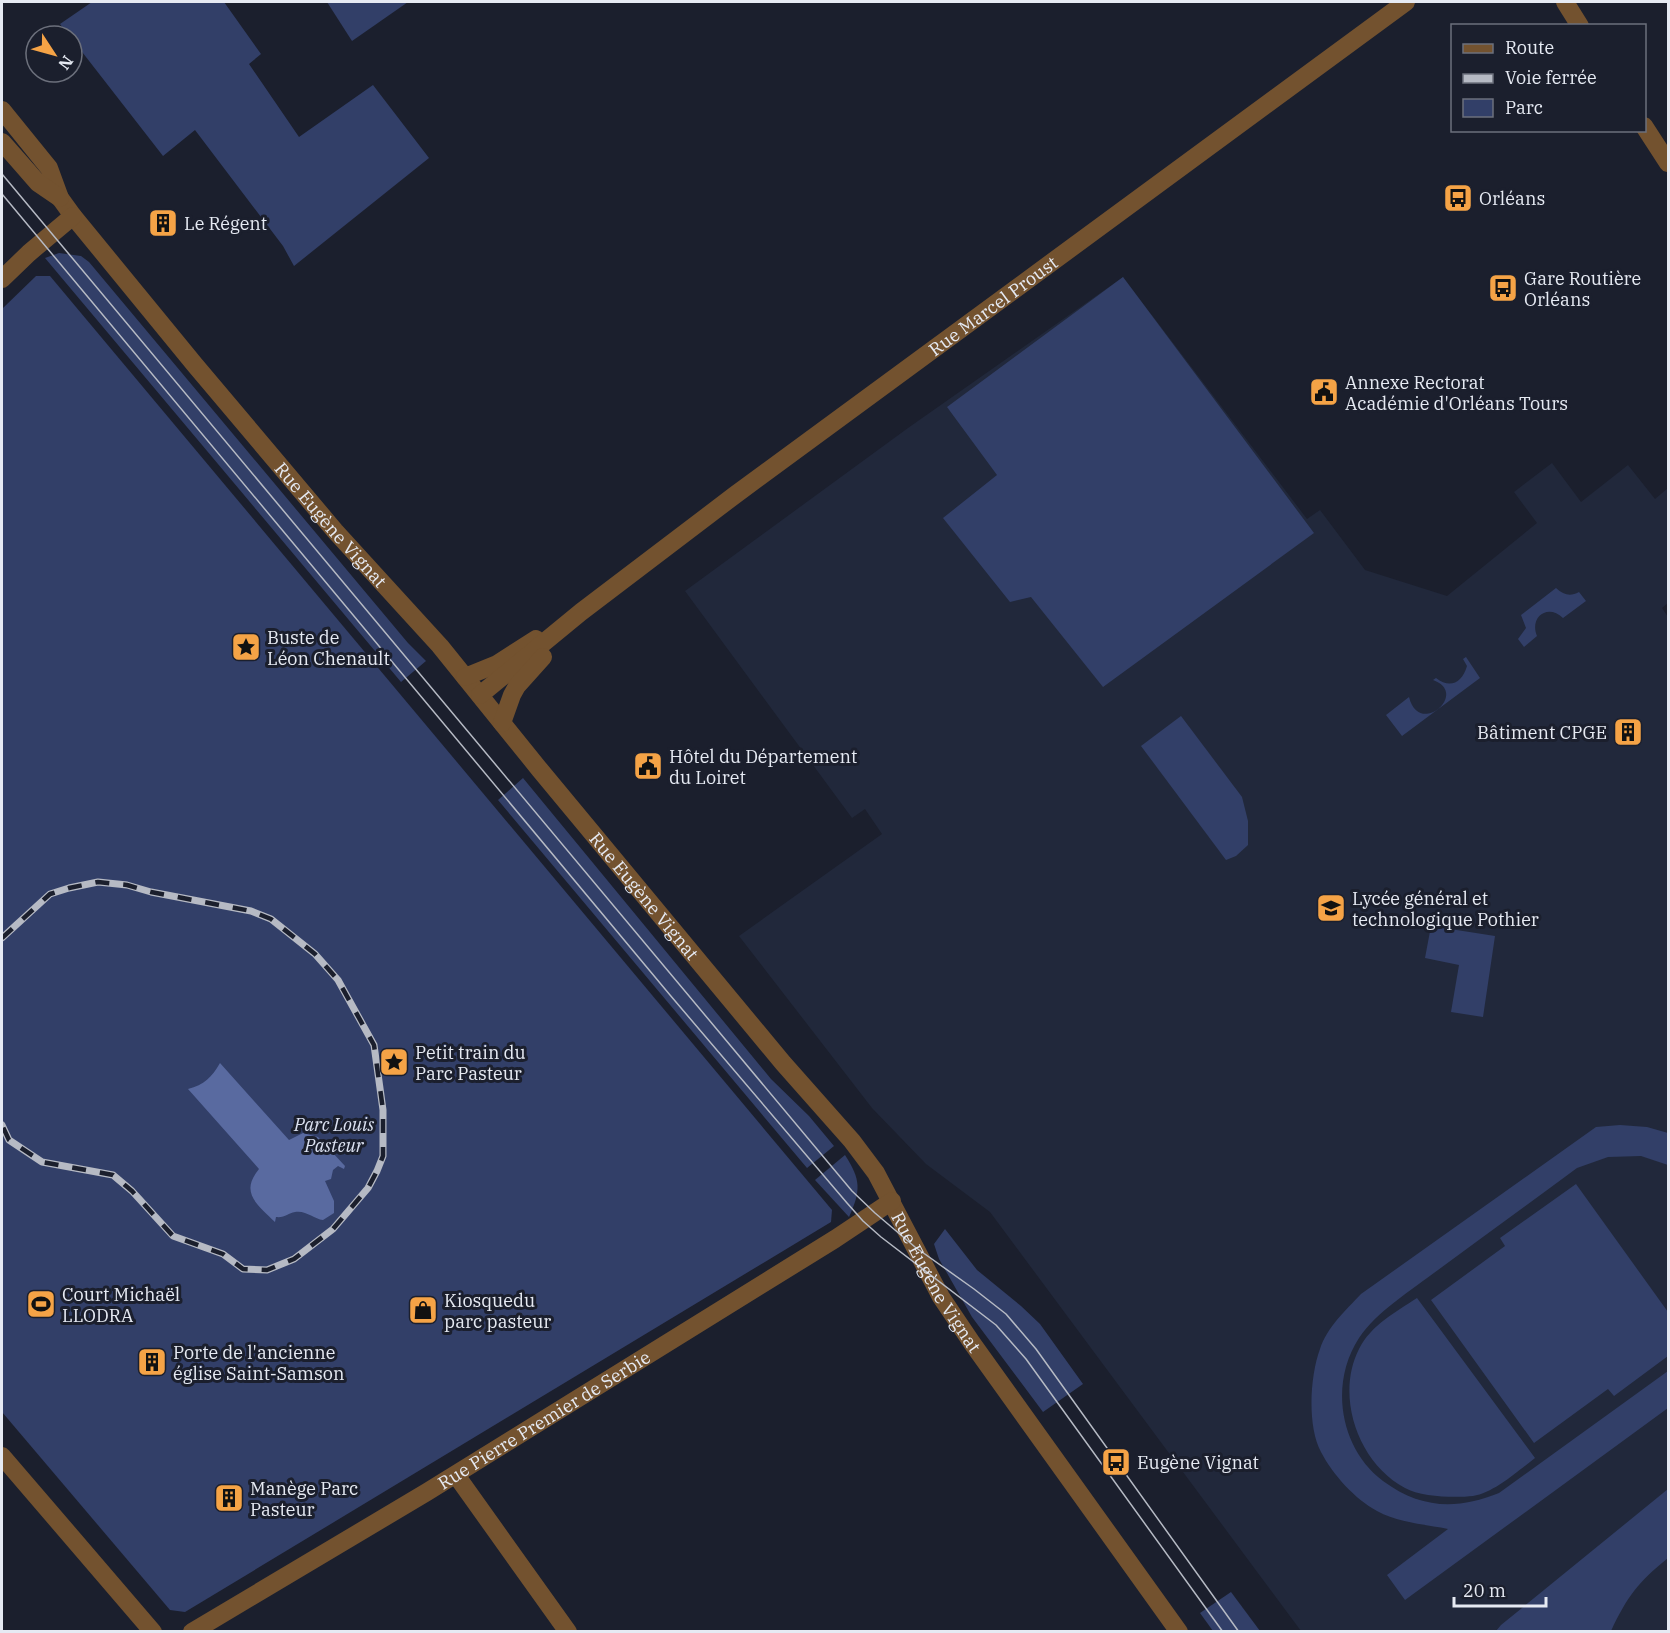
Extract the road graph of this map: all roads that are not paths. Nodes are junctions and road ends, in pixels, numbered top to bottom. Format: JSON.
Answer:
{"nodes":[{"id":1,"x":1406,"y":2,"type":"edge"},
{"id":2,"x":1565,"y":2,"type":"edge"},
{"id":3,"x":1579,"y":24,"type":"edge"},
{"id":4,"x":2,"y":110,"type":"edge"},
{"id":5,"x":1646,"y":129,"type":"edge"},
{"id":6,"x":2,"y":142,"type":"edge"},
{"id":7,"x":1668,"y":163,"type":"edge"},
{"id":8,"x":60,"y":198,"type":"junction"},
{"id":9,"x":73,"y":216,"type":"junction"},
{"id":10,"x":2,"y":279,"type":"edge"},
{"id":11,"x":581,"y":612,"type":"junction"},
{"id":12,"x":465,"y":677,"type":"junction"},
{"id":13,"x":480,"y":696,"type":"junction"},
{"id":14,"x":502,"y":723,"type":"junction"},
{"id":15,"x":892,"y":1201,"type":"junction"},
{"id":16,"x":2,"y":1456,"type":"edge"},
{"id":17,"x":456,"y":1474,"type":"junction"},
{"id":18,"x":153,"y":1632,"type":"edge"},
{"id":19,"x":192,"y":1632,"type":"edge"},
{"id":20,"x":568,"y":1632,"type":"edge"},
{"id":21,"x":1179,"y":1632,"type":"edge"}],
"edges":[{"from":1,"to":11,"type":"street","name":"Rue Marcel Proust"},
{"from":2,"to":3,"type":"street"},
{"from":4,"to":8,"type":"street","name":"Rue Eugène Vignat"},
{"from":5,"to":7,"type":"street"},
{"from":6,"to":8,"type":"street","name":"Rue Eugène Vignat"},
{"from":8,"to":9,"type":"street","name":"Rue Eugène Vignat"},
{"from":9,"to":10,"type":"street"},
{"from":9,"to":12,"type":"street","name":"Rue Eugène Vignat"},
{"from":11,"to":12,"type":"street","name":"Rue Marcel Proust"},
{"from":11,"to":13,"type":"street","name":"Rue Marcel Proust"},
{"from":11,"to":14,"type":"street","name":"Rue Marcel Proust"},
{"from":12,"to":13,"type":"street","name":"Rue Eugène Vignat"},
{"from":13,"to":14,"type":"street","name":"Rue Eugène Vignat"},
{"from":14,"to":15,"type":"street","name":"Rue Eugène Vignat"},
{"from":15,"to":17,"type":"street","name":"Rue Pierre Premier de Serbie"},
{"from":15,"to":21,"type":"street","name":"Rue Eugène Vignat"},
{"from":16,"to":18,"type":"street"},
{"from":17,"to":19,"type":"street","name":"Rue Pierre Premier de Serbie"},
{"from":17,"to":20,"type":"street"}]}
